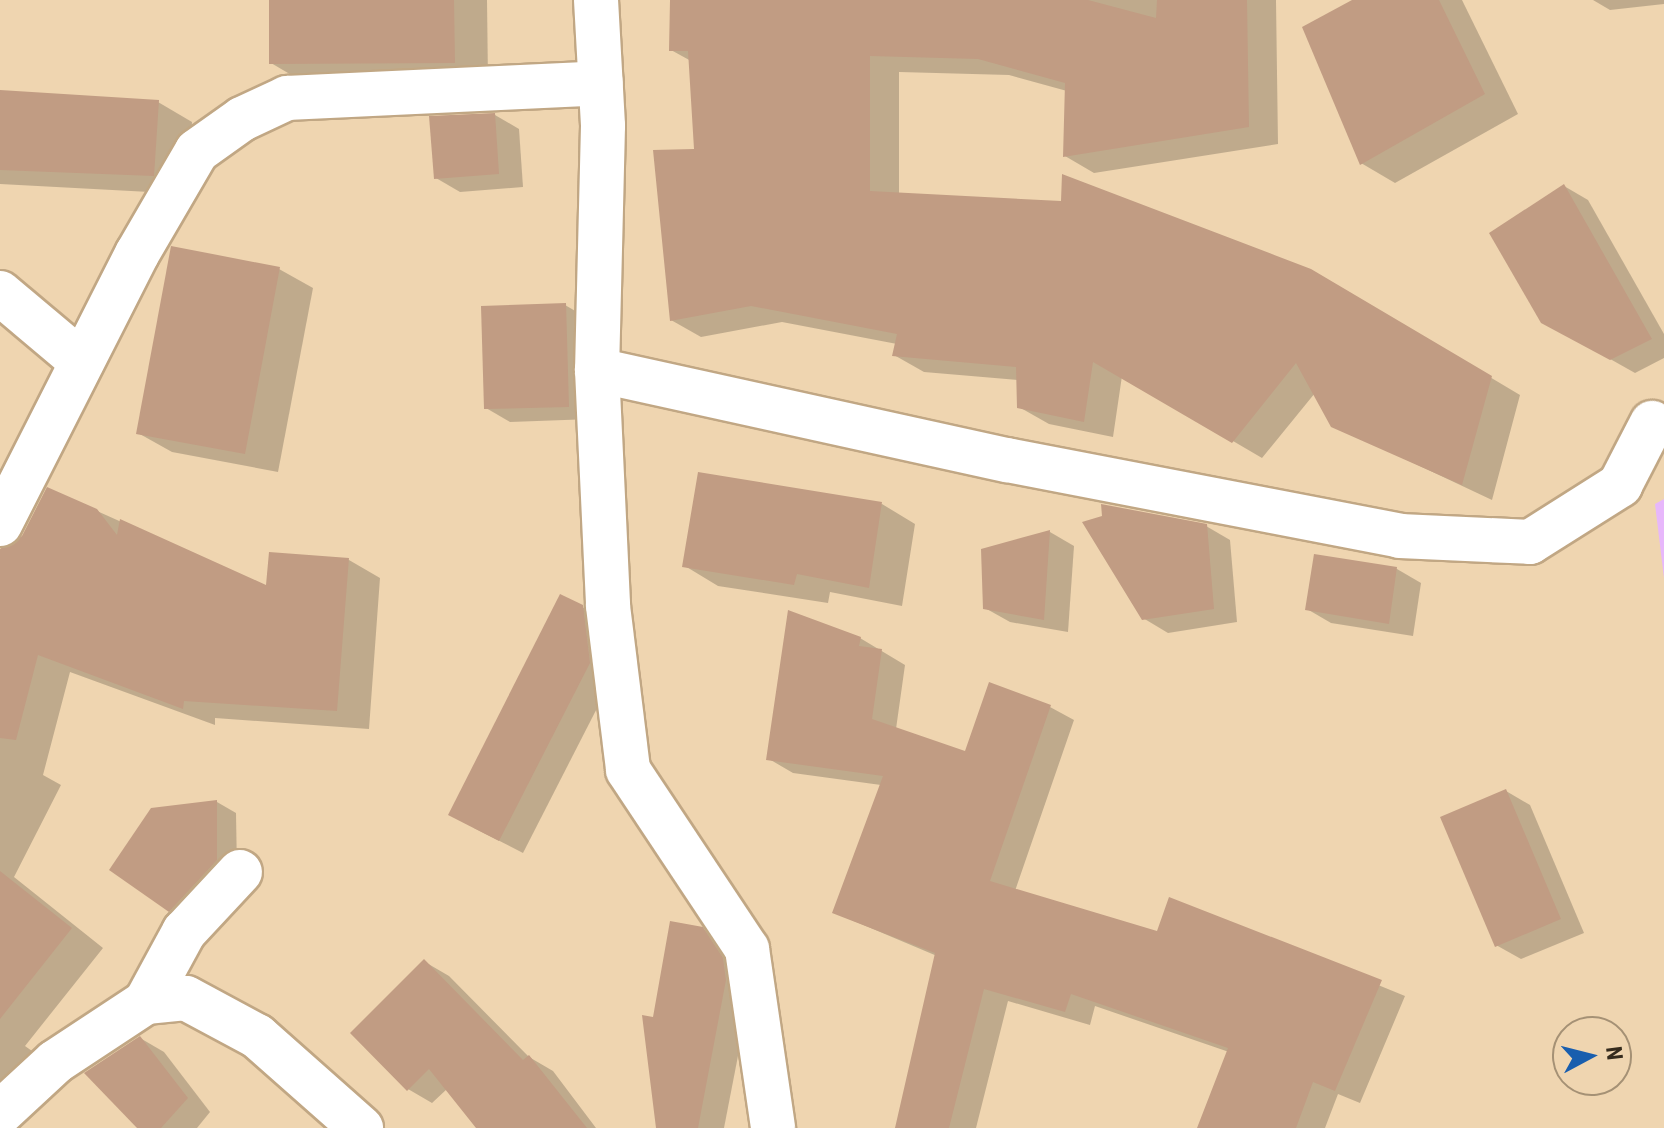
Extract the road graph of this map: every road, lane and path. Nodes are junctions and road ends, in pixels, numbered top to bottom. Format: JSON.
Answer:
{"nodes":[{"id":1,"x":596,"y":0,"type":"edge"},
{"id":2,"x":601,"y":83,"type":"junction"},
{"id":3,"x":0,"y":293,"type":"edge"},
{"id":4,"x":82,"y":362,"type":"junction"},
{"id":5,"x":597,"y":370,"type":"junction"},
{"id":6,"x":1652,"y":423,"type":"dead end"},
{"id":7,"x":0,"y":524,"type":"edge"},
{"id":8,"x":240,"y":872,"type":"dead end"},
{"id":9,"x":146,"y":1002,"type":"junction"},
{"id":10,"x":0,"y":1113,"type":"edge"},
{"id":11,"x":361,"y":1128,"type":"edge"},
{"id":12,"x":773,"y":1128,"type":"edge"}],
"edges":[{"from":1,"to":2,"type":"street"},
{"from":2,"to":4,"type":"street"},
{"from":2,"to":5,"type":"street"},
{"from":3,"to":4,"type":"street"},
{"from":4,"to":7,"type":"street"},
{"from":5,"to":6,"type":"street"},
{"from":5,"to":12,"type":"street"},
{"from":8,"to":9,"type":"street"},
{"from":9,"to":10,"type":"street"},
{"from":9,"to":11,"type":"street"}]}
